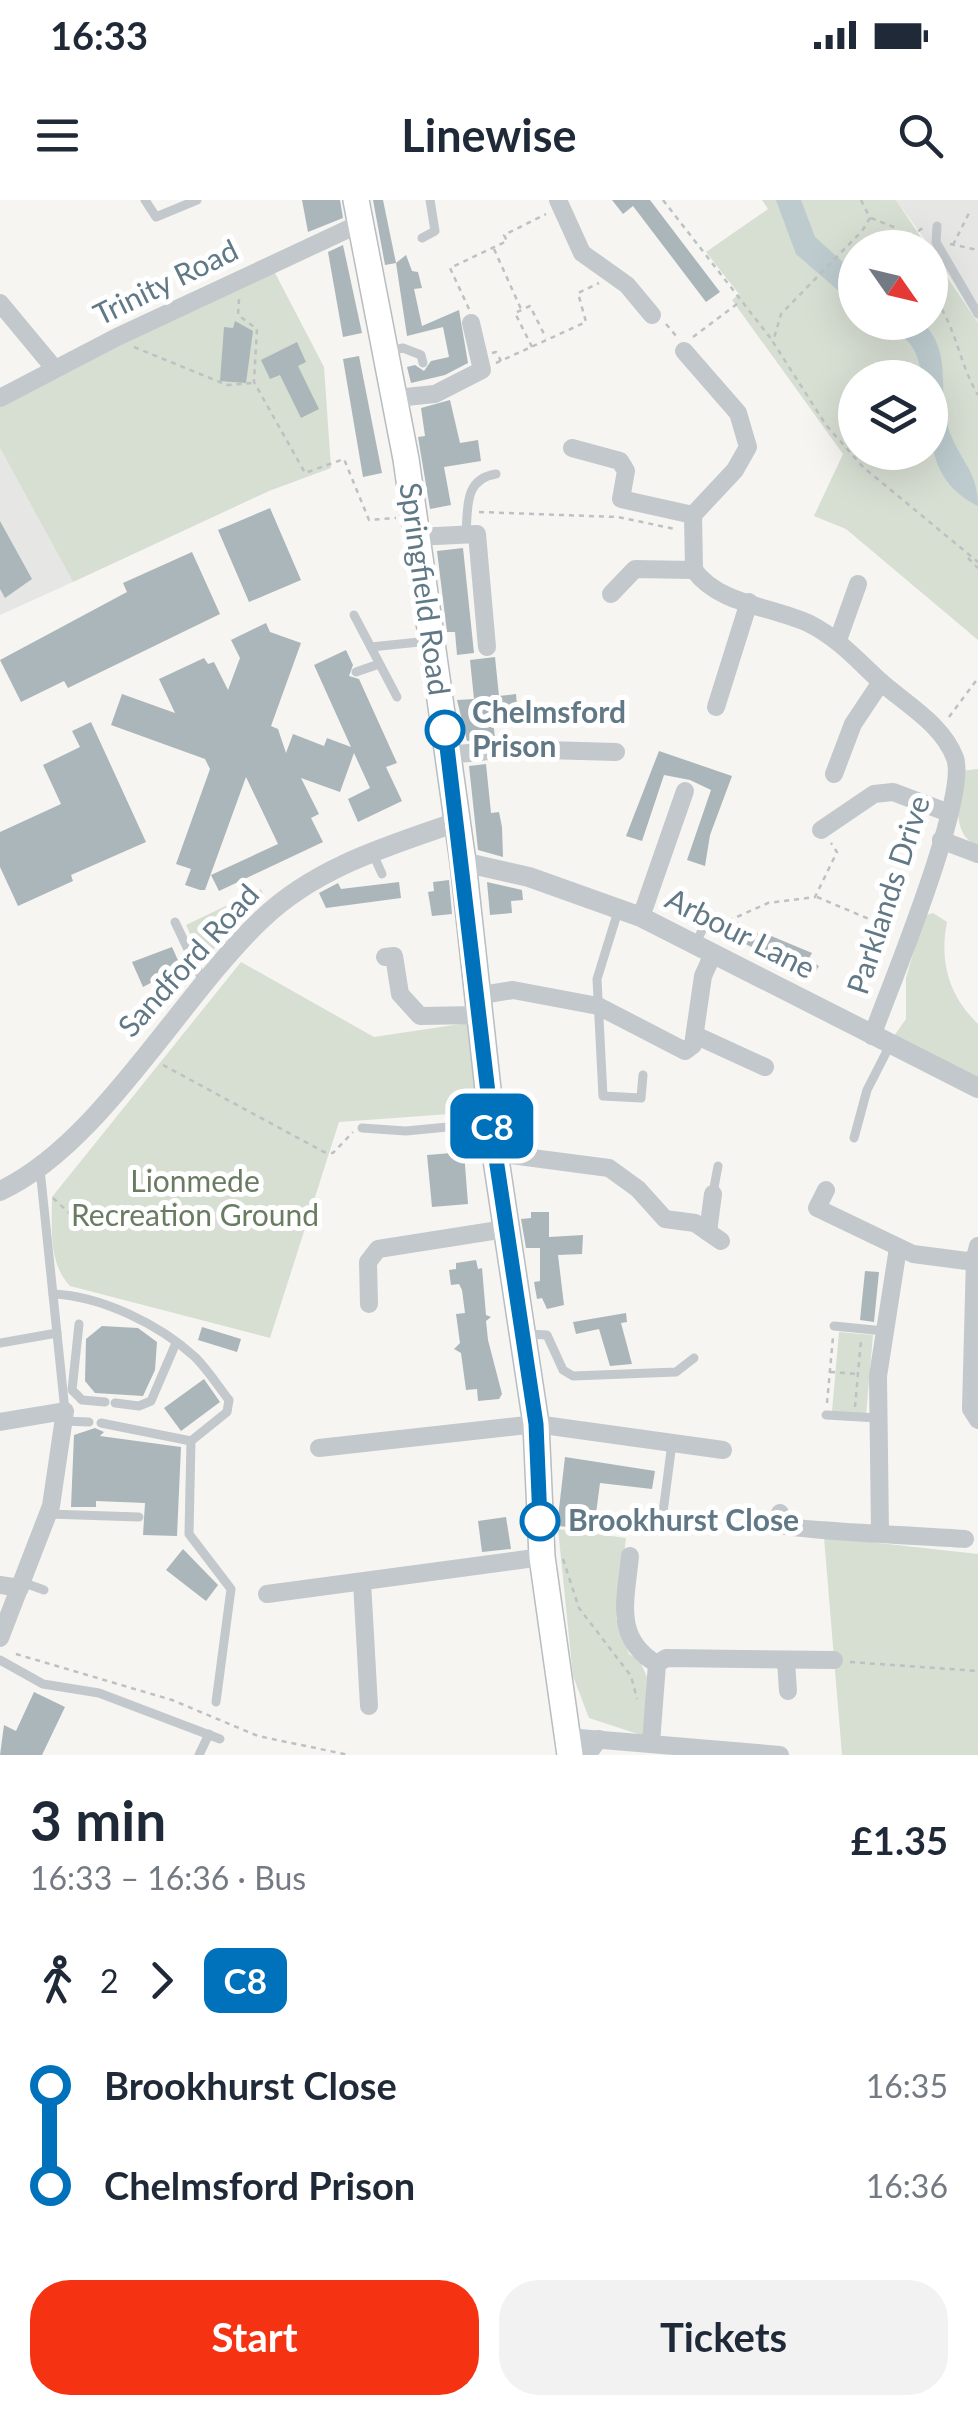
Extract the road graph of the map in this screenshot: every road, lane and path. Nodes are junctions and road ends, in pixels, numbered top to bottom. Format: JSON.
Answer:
{"nodes":[{"id":1,"x":145,"y":200,"type":"edge"},
{"id":2,"x":197,"y":200,"type":"edge"},
{"id":3,"x":430,"y":200,"type":"edge"},
{"id":4,"x":664,"y":200,"type":"edge"},
{"id":5,"x":862,"y":200,"type":"edge"},
{"id":6,"x":560,"y":204,"type":"edge"},
{"id":7,"x":970,"y":210,"type":"dead end"},
{"id":8,"x":357,"y":212,"type":"edge"},
{"id":9,"x":870,"y":218,"type":"junction"},
{"id":10,"x":925,"y":226,"type":"dead end"},
{"id":11,"x":938,"y":226,"type":"dead end"},
{"id":12,"x":897,"y":230,"type":"edge"},
{"id":13,"x":920,"y":230,"type":"edge"},
{"id":14,"x":422,"y":238,"type":"dead end"},
{"id":15,"x":953,"y":246,"type":"dead end"},
{"id":16,"x":494,"y":248,"type":"junction"},
{"id":17,"x":614,"y":275,"type":"junction"},
{"id":18,"x":243,"y":276,"type":"junction"},
{"id":19,"x":741,"y":301,"type":"junction"},
{"id":20,"x":0,"y":304,"type":"edge"},
{"id":21,"x":521,"y":310,"type":"junction"},
{"id":22,"x":978,"y":314,"type":"edge"},
{"id":23,"x":652,"y":315,"type":"joint"},
{"id":24,"x":948,"y":319,"type":"edge"},
{"id":25,"x":472,"y":321,"type":"joint"},
{"id":26,"x":116,"y":336,"type":"junction"},
{"id":27,"x":547,"y":340,"type":"junction"},
{"id":28,"x":773,"y":342,"type":"junction"},
{"id":29,"x":532,"y":347,"type":"junction"},
{"id":30,"x":684,"y":351,"type":"dead end"},
{"id":31,"x":386,"y":352,"type":"junction"},
{"id":32,"x":501,"y":361,"type":"junction"},
{"id":33,"x":486,"y":362,"type":"junction"},
{"id":34,"x":423,"y":363,"type":"dead end"},
{"id":35,"x":54,"y":368,"type":"junction"},
{"id":36,"x":427,"y":379,"type":"dead end"},
{"id":37,"x":254,"y":382,"type":"junction"},
{"id":38,"x":978,"y":395,"type":"edge"},
{"id":39,"x":406,"y":397,"type":"junction"},
{"id":40,"x":0,"y":398,"type":"edge"},
{"id":41,"x":572,"y":448,"type":"dead end"},
{"id":42,"x":496,"y":474,"type":"dead end"},
{"id":43,"x":692,"y":523,"type":"junction"},
{"id":44,"x":404,"y":525,"type":"junction"},
{"id":45,"x":472,"y":534,"type":"junction"},
{"id":46,"x":978,"y":565,"type":"edge"},
{"id":47,"x":694,"y":570,"type":"junction"},
{"id":48,"x":858,"y":584,"type":"dead end"},
{"id":49,"x":611,"y":594,"type":"dead end"},
{"id":50,"x":749,"y":602,"type":"junction"},
{"id":51,"x":354,"y":616,"type":"dead end"},
{"id":52,"x":838,"y":640,"type":"junction"},
{"id":53,"x":432,"y":641,"type":"junction"},
{"id":54,"x":487,"y":647,"type":"dead end"},
{"id":55,"x":371,"y":648,"type":"junction"},
{"id":56,"x":380,"y":664,"type":"junction"},
{"id":57,"x":356,"y":672,"type":"dead end"},
{"id":58,"x":978,"y":678,"type":"edge"},
{"id":59,"x":881,"y":682,"type":"junction"},
{"id":60,"x":396,"y":698,"type":"dead end"},
{"id":61,"x":716,"y":708,"type":"dead end"},
{"id":62,"x":938,"y":729,"type":"junction"},
{"id":63,"x":616,"y":752,"type":"dead end"},
{"id":64,"x":448,"y":756,"type":"junction"},
{"id":65,"x":834,"y":774,"type":"dead end"},
{"id":66,"x":685,"y":791,"type":"dead end"},
{"id":67,"x":949,"y":813,"type":"junction"},
{"id":68,"x":458,"y":822,"type":"junction"},
{"id":69,"x":821,"y":830,"type":"joint"},
{"id":70,"x":941,"y":840,"type":"junction"},
{"id":71,"x":372,"y":852,"type":"junction"},
{"id":72,"x":978,"y":854,"type":"edge"},
{"id":73,"x":463,"y":862,"type":"junction"},
{"id":74,"x":382,"y":874,"type":"dead end"},
{"id":75,"x":816,"y":897,"type":"junction"},
{"id":76,"x":619,"y":908,"type":"junction"},
{"id":77,"x":641,"y":917,"type":"junction"},
{"id":78,"x":869,"y":920,"type":"dead end"},
{"id":79,"x":175,"y":922,"type":"dead end"},
{"id":80,"x":706,"y":923,"type":"joint"},
{"id":81,"x":704,"y":949,"type":"junction"},
{"id":82,"x":385,"y":957,"type":"dead end"},
{"id":83,"x":204,"y":983,"type":"junction"},
{"id":84,"x":477,"y":1006,"type":"junction"},
{"id":85,"x":598,"y":1006,"type":"junction"},
{"id":86,"x":695,"y":1035,"type":"junction"},
{"id":87,"x":881,"y":1040,"type":"junction"},
{"id":88,"x":144,"y":1054,"type":"junction"},
{"id":89,"x":765,"y":1067,"type":"dead end"},
{"id":90,"x":642,"y":1075,"type":"dead end"},
{"id":91,"x":978,"y":1088,"type":"edge"},
{"id":92,"x":492,"y":1123,"type":"junction"},
{"id":93,"x":362,"y":1128,"type":"joint"},
{"id":94,"x":854,"y":1138,"type":"dead end"},
{"id":95,"x":495,"y":1152,"type":"junction"},
{"id":96,"x":40,"y":1166,"type":"junction"},
{"id":97,"x":718,"y":1166,"type":"dead end"},
{"id":98,"x":0,"y":1190,"type":"edge"},
{"id":99,"x":826,"y":1190,"type":"dead end"},
{"id":100,"x":43,"y":1194,"type":"junction"},
{"id":101,"x":713,"y":1194,"type":"joint"},
{"id":102,"x":80,"y":1224,"type":"dead end"},
{"id":103,"x":506,"y":1230,"type":"junction"},
{"id":104,"x":898,"y":1248,"type":"junction"},
{"id":105,"x":976,"y":1252,"type":"edge"},
{"id":106,"x":54,"y":1294,"type":"junction"},
{"id":107,"x":369,"y":1304,"type":"dead end"},
{"id":108,"x":976,"y":1314,"type":"edge"},
{"id":109,"x":79,"y":1324,"type":"dead end"},
{"id":110,"x":834,"y":1326,"type":"joint"},
{"id":111,"x":862,"y":1329,"type":"junction"},
{"id":112,"x":884,"y":1331,"type":"junction"},
{"id":113,"x":57,"y":1333,"type":"junction"},
{"id":114,"x":522,"y":1334,"type":"junction"},
{"id":115,"x":0,"y":1343,"type":"edge"},
{"id":116,"x":176,"y":1343,"type":"junction"},
{"id":117,"x":694,"y":1358,"type":"dead end"},
{"id":118,"x":830,"y":1372,"type":"junction"},
{"id":119,"x":858,"y":1374,"type":"junction"},
{"id":120,"x":878,"y":1376,"type":"junction"},
{"id":121,"x":826,"y":1415,"type":"joint"},
{"id":122,"x":64,"y":1416,"type":"junction"},
{"id":123,"x":854,"y":1418,"type":"junction"},
{"id":124,"x":878,"y":1418,"type":"junction"},
{"id":125,"x":978,"y":1420,"type":"edge"},
{"id":126,"x":0,"y":1422,"type":"edge"},
{"id":127,"x":536,"y":1424,"type":"junction"},
{"id":128,"x":191,"y":1441,"type":"junction"},
{"id":129,"x":672,"y":1443,"type":"junction"},
{"id":130,"x":319,"y":1448,"type":"dead end"},
{"id":131,"x":723,"y":1450,"type":"dead end"},
{"id":132,"x":780,"y":1513,"type":"dead end"},
{"id":133,"x":48,"y":1514,"type":"junction"},
{"id":134,"x":139,"y":1517,"type":"dead end"},
{"id":135,"x":662,"y":1520,"type":"dead end"},
{"id":136,"x":880,"y":1532,"type":"junction"},
{"id":137,"x":965,"y":1539,"type":"dead end"},
{"id":138,"x":630,"y":1556,"type":"dead end"},
{"id":139,"x":542,"y":1558,"type":"junction"},
{"id":140,"x":362,"y":1582,"type":"junction"},
{"id":141,"x":0,"y":1585,"type":"edge"},
{"id":142,"x":21,"y":1585,"type":"junction"},
{"id":143,"x":44,"y":1590,"type":"dead end"},
{"id":144,"x":267,"y":1594,"type":"dead end"},
{"id":145,"x":0,"y":1638,"type":"edge"},
{"id":146,"x":15,"y":1654,"type":"dead end"},
{"id":147,"x":0,"y":1660,"type":"edge"},
{"id":148,"x":834,"y":1660,"type":"joint"},
{"id":149,"x":786,"y":1661,"type":"junction"},
{"id":150,"x":657,"y":1664,"type":"junction"},
{"id":151,"x":978,"y":1671,"type":"edge"},
{"id":152,"x":788,"y":1692,"type":"dead end"},
{"id":153,"x":216,"y":1702,"type":"dead end"},
{"id":154,"x":638,"y":1704,"type":"dead end"},
{"id":155,"x":369,"y":1706,"type":"dead end"},
{"id":156,"x":599,"y":1739,"type":"junction"},
{"id":157,"x":651,"y":1743,"type":"junction"},
{"id":158,"x":568,"y":1746,"type":"edge"},
{"id":159,"x":200,"y":1755,"type":"edge"},
{"id":160,"x":349,"y":1755,"type":"edge"},
{"id":161,"x":586,"y":1755,"type":"edge"},
{"id":162,"x":780,"y":1755,"type":"edge"}],
"edges":[{"from":1,"to":2,"type":"lane"},
{"from":3,"to":14,"type":"lane"},
{"from":4,"to":19,"type":"path"},
{"from":5,"to":9,"type":"path"},
{"from":6,"to":16,"type":"path"},
{"from":6,"to":17,"type":"street"},
{"from":7,"to":15,"type":"path"},
{"from":8,"to":18,"type":"street","name":"Trinity Road"},
{"from":8,"to":31,"type":"main road","name":"Springfield Road"},
{"from":9,"to":12,"type":"path"},
{"from":9,"to":28,"type":"path"},
{"from":10,"to":13,"type":"path"},
{"from":11,"to":22,"type":"lane"},
{"from":16,"to":21,"type":"path"},
{"from":16,"to":25,"type":"path"},
{"from":17,"to":23,"type":"street"},
{"from":17,"to":27,"type":"path"},
{"from":18,"to":26,"type":"street","name":"Trinity Road"},
{"from":18,"to":37,"type":"path"},
{"from":19,"to":23,"type":"path"},
{"from":19,"to":28,"type":"path"},
{"from":20,"to":35,"type":"street"},
{"from":21,"to":27,"type":"path"},
{"from":21,"to":29,"type":"path"},
{"from":24,"to":38,"type":"path"},
{"from":25,"to":33,"type":"street"},
{"from":26,"to":35,"type":"street","name":"Trinity Road"},
{"from":26,"to":37,"type":"path"},
{"from":27,"to":29,"type":"path"},
{"from":28,"to":46,"type":"path"},
{"from":29,"to":32,"type":"path"},
{"from":30,"to":43,"type":"street"},
{"from":31,"to":34,"type":"lane"},
{"from":31,"to":39,"type":"main road","name":"Springfield Road"},
{"from":32,"to":33,"type":"path"},
{"from":32,"to":33,"type":"path"},
{"from":33,"to":39,"type":"street"},
{"from":35,"to":40,"type":"street","name":"Trinity Road"},
{"from":36,"to":39,"type":"lane"},
{"from":37,"to":44,"type":"path"},
{"from":39,"to":44,"type":"main road","name":"Springfield Road"},
{"from":41,"to":43,"type":"street"},
{"from":42,"to":45,"type":"lane"},
{"from":43,"to":45,"type":"path"},
{"from":43,"to":47,"type":"street"},
{"from":44,"to":45,"type":"street"},
{"from":44,"to":53,"type":"main road","name":"Springfield Road"},
{"from":45,"to":54,"type":"street"},
{"from":47,"to":49,"type":"street"},
{"from":47,"to":50,"type":"street"},
{"from":48,"to":52,"type":"street"},
{"from":50,"to":52,"type":"street"},
{"from":50,"to":61,"type":"street"},
{"from":51,"to":55,"type":"lane"},
{"from":52,"to":59,"type":"street"},
{"from":53,"to":55,"type":"lane"},
{"from":53,"to":64,"type":"main road","name":"Springfield Road"},
{"from":55,"to":56,"type":"lane"},
{"from":56,"to":57,"type":"lane"},
{"from":56,"to":60,"type":"lane"},
{"from":58,"to":62,"type":"path"},
{"from":59,"to":62,"type":"street"},
{"from":59,"to":65,"type":"street"},
{"from":62,"to":67,"type":"street","name":"Parklands Drive"},
{"from":63,"to":64,"type":"street"},
{"from":64,"to":68,"type":"main road","name":"Springfield Road"},
{"from":66,"to":77,"type":"street"},
{"from":67,"to":69,"type":"street"},
{"from":67,"to":70,"type":"street","name":"Parklands Drive"},
{"from":68,"to":71,"type":"street","name":"Sandford Road"},
{"from":68,"to":73,"type":"main road","name":"Springfield Road"},
{"from":69,"to":75,"type":"path"},
{"from":70,"to":72,"type":"street"},
{"from":70,"to":87,"type":"street","name":"Parklands Drive"},
{"from":71,"to":74,"type":"lane"},
{"from":71,"to":83,"type":"street","name":"Sandford Road"},
{"from":73,"to":76,"type":"street","name":"Arbour Lane"},
{"from":73,"to":84,"type":"main road","name":"Springfield Road"},
{"from":75,"to":78,"type":"path"},
{"from":75,"to":80,"type":"path"},
{"from":76,"to":77,"type":"street","name":"Arbour Lane"},
{"from":76,"to":85,"type":"lane"},
{"from":77,"to":81,"type":"street","name":"Arbour Lane"},
{"from":79,"to":83,"type":"lane"},
{"from":80,"to":81,"type":"lane"},
{"from":81,"to":86,"type":"street"},
{"from":81,"to":87,"type":"street","name":"Arbour Lane"},
{"from":82,"to":84,"type":"street"},
{"from":83,"to":88,"type":"street","name":"Sandford Road"},
{"from":84,"to":85,"type":"street"},
{"from":84,"to":92,"type":"main road","name":"Springfield Road"},
{"from":85,"to":86,"type":"street"},
{"from":85,"to":90,"type":"lane"},
{"from":86,"to":89,"type":"street"},
{"from":87,"to":91,"type":"street","name":"Arbour Lane"},
{"from":87,"to":94,"type":"lane"},
{"from":88,"to":93,"type":"path"},
{"from":88,"to":96,"type":"street","name":"Sandford Road"},
{"from":92,"to":93,"type":"lane"},
{"from":92,"to":95,"type":"main road","name":"Springfield Road"},
{"from":95,"to":101,"type":"street"},
{"from":95,"to":103,"type":"main road","name":"Springfield Road"},
{"from":96,"to":98,"type":"street","name":"Sandford Road"},
{"from":96,"to":100,"type":"lane"},
{"from":97,"to":101,"type":"lane"},
{"from":99,"to":104,"type":"street"},
{"from":100,"to":102,"type":"path"},
{"from":100,"to":106,"type":"lane"},
{"from":103,"to":107,"type":"street"},
{"from":103,"to":114,"type":"main road","name":"Springfield Road"},
{"from":104,"to":105,"type":"street"},
{"from":104,"to":112,"type":"street"},
{"from":105,"to":108,"type":"street"},
{"from":106,"to":113,"type":"lane"},
{"from":106,"to":116,"type":"lane"},
{"from":108,"to":125,"type":"street"},
{"from":109,"to":116,"type":"lane"},
{"from":110,"to":111,"type":"lane"},
{"from":110,"to":118,"type":"path"},
{"from":111,"to":112,"type":"lane"},
{"from":111,"to":119,"type":"path"},
{"from":112,"to":120,"type":"street"},
{"from":113,"to":115,"type":"lane"},
{"from":113,"to":122,"type":"lane"},
{"from":114,"to":117,"type":"lane"},
{"from":114,"to":127,"type":"main road","name":"Springfield Road"},
{"from":116,"to":128,"type":"lane"},
{"from":118,"to":119,"type":"path"},
{"from":118,"to":121,"type":"path"},
{"from":119,"to":120,"type":"path"},
{"from":119,"to":123,"type":"path"},
{"from":120,"to":124,"type":"street"},
{"from":121,"to":123,"type":"lane"},
{"from":122,"to":126,"type":"street"},
{"from":122,"to":128,"type":"lane"},
{"from":122,"to":133,"type":"street"},
{"from":123,"to":124,"type":"lane"},
{"from":124,"to":136,"type":"street"},
{"from":127,"to":129,"type":"street"},
{"from":127,"to":130,"type":"street"},
{"from":127,"to":139,"type":"main road","name":"Springfield Road"},
{"from":128,"to":153,"type":"lane"},
{"from":129,"to":131,"type":"street"},
{"from":129,"to":135,"type":"lane"},
{"from":132,"to":136,"type":"street"},
{"from":133,"to":134,"type":"lane"},
{"from":133,"to":142,"type":"street"},
{"from":136,"to":137,"type":"street"},
{"from":138,"to":150,"type":"street"},
{"from":139,"to":140,"type":"street"},
{"from":139,"to":154,"type":"path"},
{"from":139,"to":158,"type":"main road","name":"Springfield Road"},
{"from":140,"to":144,"type":"street"},
{"from":140,"to":155,"type":"street"},
{"from":141,"to":142,"type":"street"},
{"from":142,"to":143,"type":"lane"},
{"from":142,"to":145,"type":"street"},
{"from":146,"to":160,"type":"path"},
{"from":147,"to":159,"type":"lane"},
{"from":148,"to":149,"type":"street"},
{"from":148,"to":151,"type":"path"},
{"from":149,"to":150,"type":"street"},
{"from":149,"to":152,"type":"street"},
{"from":150,"to":157,"type":"street"},
{"from":156,"to":157,"type":"street"},
{"from":156,"to":158,"type":"street"},
{"from":156,"to":161,"type":"street"},
{"from":157,"to":162,"type":"street"}]}
